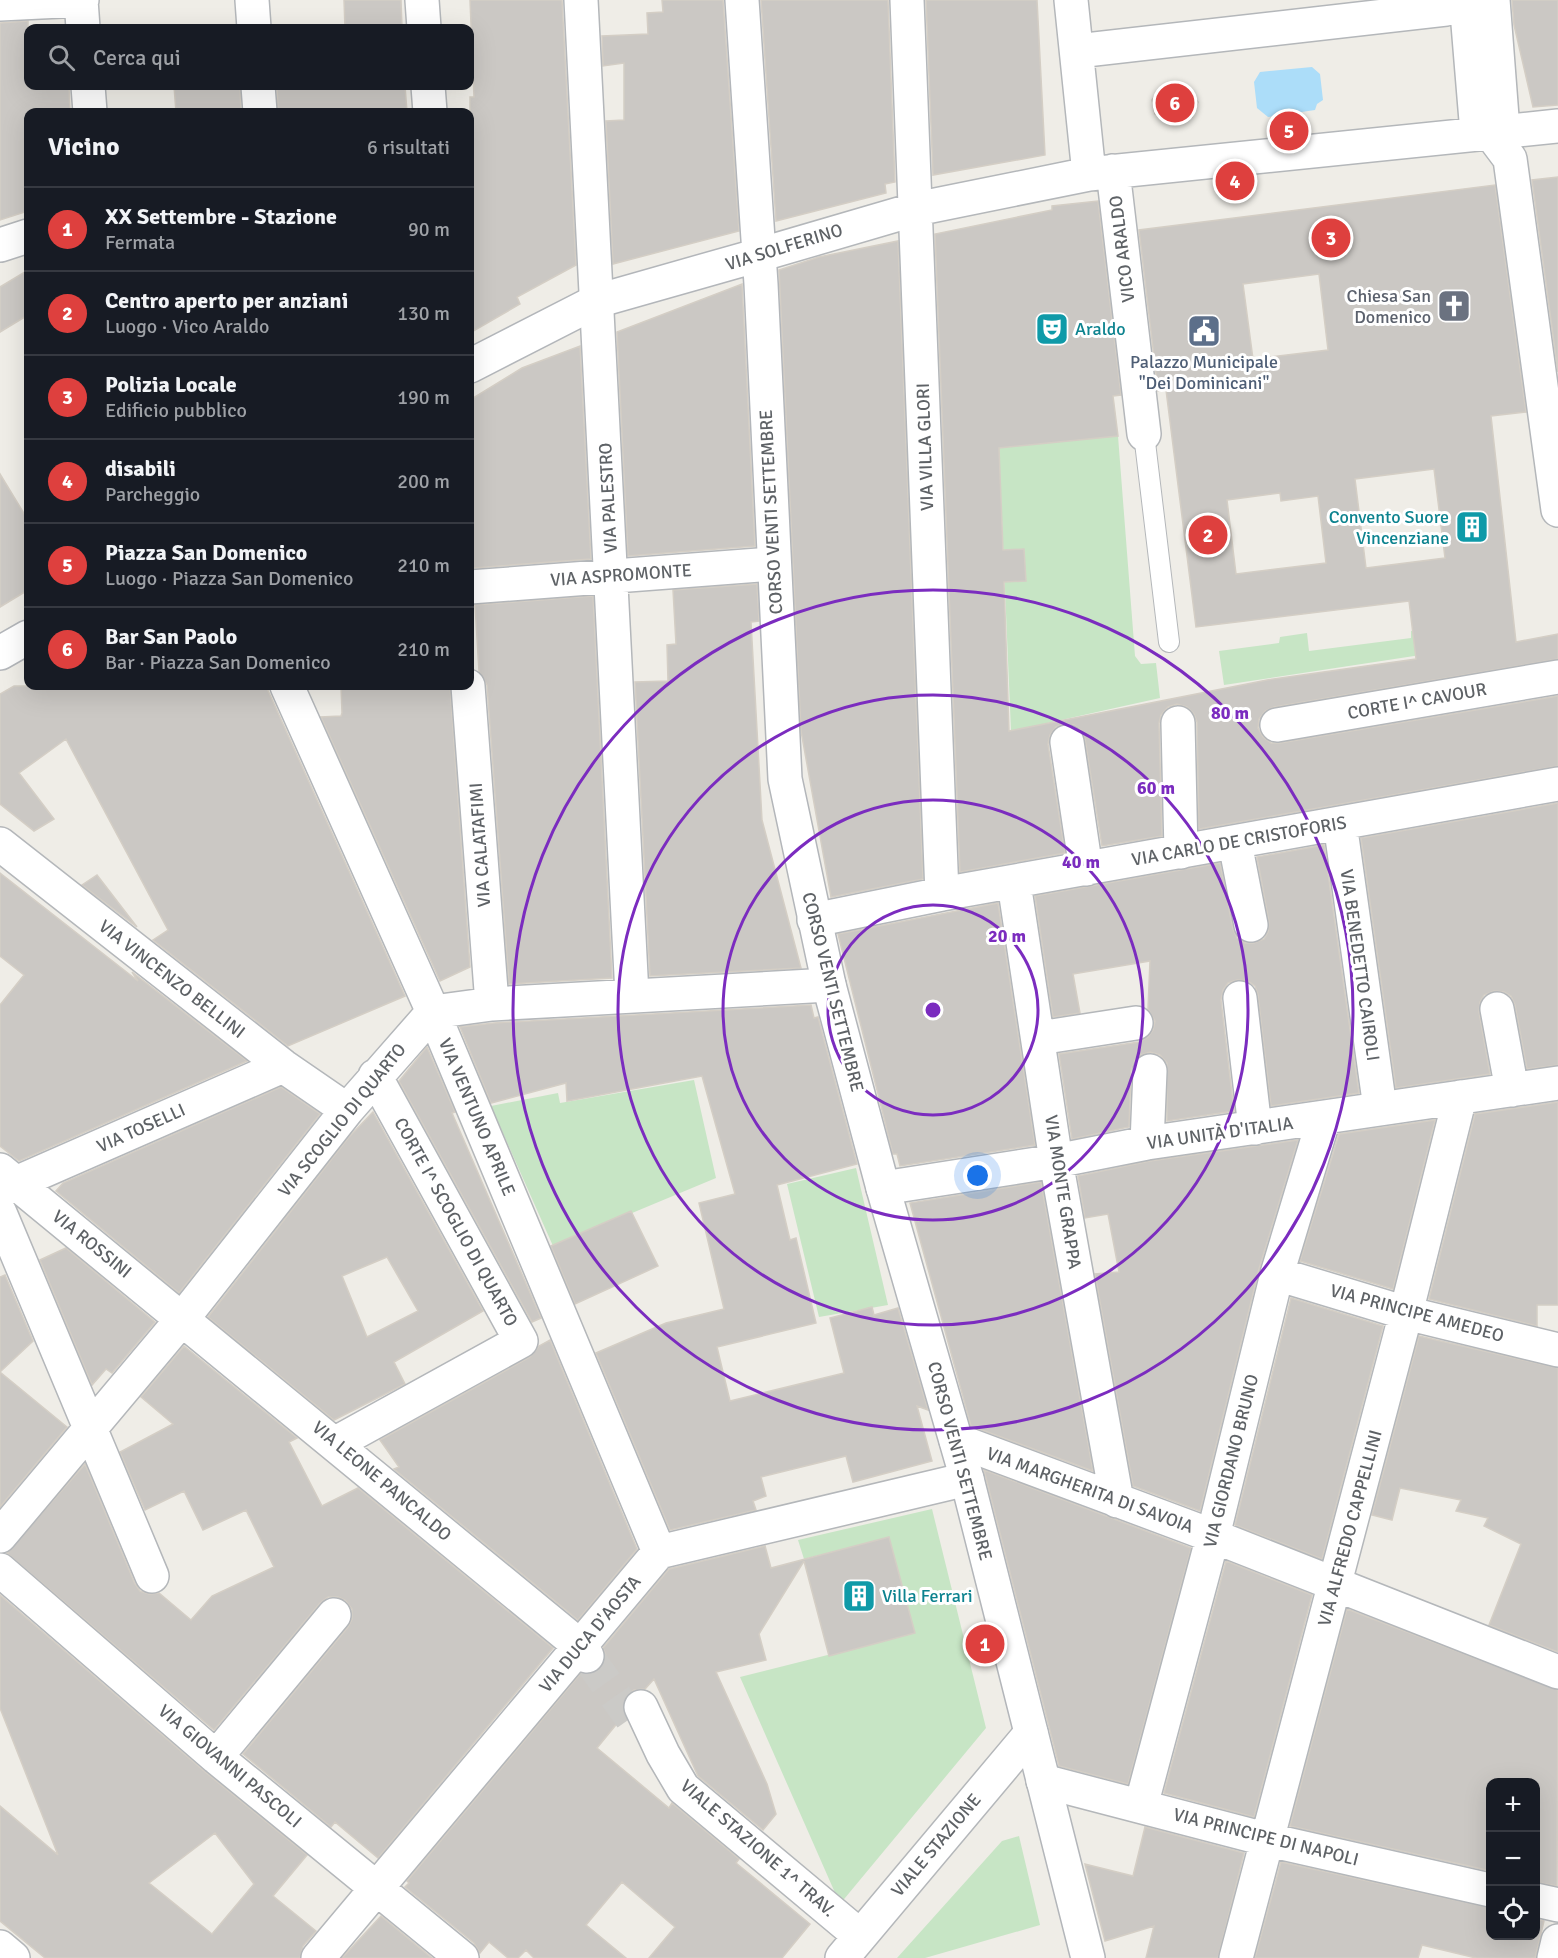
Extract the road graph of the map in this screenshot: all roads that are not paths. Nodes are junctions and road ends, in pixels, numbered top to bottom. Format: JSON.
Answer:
{"nodes":[{"id":1,"x":81,"y":0,"type":"edge"},
{"id":2,"x":252,"y":0,"type":"edge"},
{"id":3,"x":422,"y":0,"type":"edge"},
{"id":4,"x":581,"y":0,"type":"edge"},
{"id":5,"x":742,"y":0,"type":"edge"},
{"id":6,"x":907,"y":0,"type":"edge"},
{"id":7,"x":1071,"y":0,"type":"edge"},
{"id":8,"x":1467,"y":0,"type":"edge"},
{"id":9,"x":1493,"y":0,"type":"edge"},
{"id":10,"x":0,"y":3,"type":"edge"},
{"id":11,"x":83,"y":24,"type":"edge"},
{"id":12,"x":254,"y":24,"type":"edge"},
{"id":13,"x":424,"y":24,"type":"edge"},
{"id":14,"x":1077,"y":51,"type":"junction"},
{"id":15,"x":88,"y":90,"type":"edge"},
{"id":16,"x":258,"y":90,"type":"edge"},
{"id":17,"x":428,"y":90,"type":"edge"},
{"id":18,"x":90,"y":108,"type":"edge"},
{"id":19,"x":260,"y":108,"type":"edge"},
{"id":20,"x":430,"y":108,"type":"edge"},
{"id":21,"x":1558,"y":126,"type":"edge"},
{"id":22,"x":1490,"y":131,"type":"junction"},
{"id":23,"x":1101,"y":172,"type":"junction"},
{"id":24,"x":916,"y":209,"type":"junction"},
{"id":25,"x":24,"y":237,"type":"edge"},
{"id":26,"x":0,"y":245,"type":"edge"},
{"id":27,"x":759,"y":255,"type":"junction"},
{"id":28,"x":597,"y":301,"type":"junction"},
{"id":29,"x":474,"y":364,"type":"edge"},
{"id":30,"x":1144,"y":434,"type":"joint"},
{"id":31,"x":1558,"y":510,"type":"edge"},
{"id":32,"x":772,"y":564,"type":"junction"},
{"id":33,"x":612,"y":576,"type":"junction"},
{"id":34,"x":474,"y":587,"type":"edge"},
{"id":35,"x":24,"y":639,"type":"edge"},
{"id":36,"x":1169,"y":642,"type":"dead end"},
{"id":37,"x":0,"y":654,"type":"edge"},
{"id":38,"x":1558,"y":677,"type":"edge"},
{"id":39,"x":289,"y":690,"type":"edge"},
{"id":40,"x":468,"y":690,"type":"edge"},
{"id":41,"x":1178,"y":723,"type":"dead end"},
{"id":42,"x":1276,"y":725,"type":"dead end"},
{"id":43,"x":1067,"y":742,"type":"dead end"},
{"id":44,"x":1558,"y":784,"type":"edge"},
{"id":45,"x":1340,"y":822,"type":"junction"},
{"id":46,"x":1235,"y":843,"type":"junction"},
{"id":47,"x":0,"y":844,"type":"edge"},
{"id":48,"x":1181,"y":852,"type":"junction"},
{"id":49,"x":1086,"y":869,"type":"junction"},
{"id":50,"x":1014,"y":883,"type":"junction"},
{"id":51,"x":942,"y":894,"type":"junction"},
{"id":52,"x":814,"y":920,"type":"junction"},
{"id":53,"x":1251,"y":925,"type":"dead end"},
{"id":54,"x":829,"y":985,"type":"junction"},
{"id":55,"x":632,"y":996,"type":"junction"},
{"id":56,"x":1240,"y":998,"type":"dead end"},
{"id":57,"x":492,"y":1004,"type":"junction"},
{"id":58,"x":1497,"y":1009,"type":"dead end"},
{"id":59,"x":433,"y":1012,"type":"junction"},
{"id":60,"x":1136,"y":1023,"type":"dead end"},
{"id":61,"x":1039,"y":1038,"type":"junction"},
{"id":62,"x":283,"y":1066,"type":"junction"},
{"id":63,"x":1150,"y":1071,"type":"dead end"},
{"id":64,"x":375,"y":1076,"type":"junction"},
{"id":65,"x":1558,"y":1083,"type":"edge"},
{"id":66,"x":1512,"y":1090,"type":"junction"},
{"id":67,"x":1460,"y":1097,"type":"junction"},
{"id":68,"x":1380,"y":1108,"type":"junction"},
{"id":69,"x":347,"y":1110,"type":"junction"},
{"id":70,"x":1324,"y":1118,"type":"junction"},
{"id":71,"x":1254,"y":1128,"type":"junction"},
{"id":72,"x":1147,"y":1143,"type":"junction"},
{"id":73,"x":1056,"y":1161,"type":"junction"},
{"id":74,"x":6,"y":1181,"type":"edge"},
{"id":75,"x":883,"y":1188,"type":"junction"},
{"id":76,"x":0,"y":1213,"type":"edge"},
{"id":77,"x":1277,"y":1274,"type":"junction"},
{"id":78,"x":1406,"y":1313,"type":"junction"},
{"id":79,"x":183,"y":1318,"type":"junction"},
{"id":80,"x":1558,"y":1350,"type":"edge"},
{"id":81,"x":89,"y":1427,"type":"junction"},
{"id":82,"x":956,"y":1440,"type":"junction"},
{"id":83,"x":336,"y":1443,"type":"junction"},
{"id":84,"x":967,"y":1479,"type":"junction"},
{"id":85,"x":1117,"y":1501,"type":"junction"},
{"id":86,"x":0,"y":1536,"type":"edge"},
{"id":87,"x":1213,"y":1536,"type":"junction"},
{"id":88,"x":658,"y":1552,"type":"junction"},
{"id":89,"x":0,"y":1570,"type":"edge"},
{"id":90,"x":152,"y":1576,"type":"dead end"},
{"id":91,"x":1335,"y":1586,"type":"junction"},
{"id":92,"x":334,"y":1615,"type":"dead end"},
{"id":93,"x":588,"y":1646,"type":"junction"},
{"id":94,"x":1558,"y":1672,"type":"edge"},
{"id":95,"x":636,"y":1712,"type":"tunnel mouth"},
{"id":96,"x":1031,"y":1733,"type":"junction"},
{"id":97,"x":216,"y":1757,"type":"junction"},
{"id":98,"x":1043,"y":1781,"type":"junction"},
{"id":99,"x":1141,"y":1806,"type":"junction"},
{"id":100,"x":1269,"y":1840,"type":"junction"},
{"id":101,"x":376,"y":1886,"type":"junction"},
{"id":102,"x":1486,"y":1889,"type":"edge"},
{"id":103,"x":1540,"y":1901,"type":"edge"},
{"id":104,"x":1558,"y":1905,"type":"edge"},
{"id":105,"x":1558,"y":1941,"type":"edge"},
{"id":106,"x":0,"y":1947,"type":"edge"},
{"id":107,"x":851,"y":1947,"type":"edge"},
{"id":108,"x":13,"y":1958,"type":"edge"},
{"id":109,"x":318,"y":1958,"type":"edge"},
{"id":110,"x":462,"y":1958,"type":"edge"},
{"id":111,"x":1088,"y":1958,"type":"edge"},
{"id":112,"x":1236,"y":1958,"type":"edge"},
{"id":113,"x":1554,"y":1958,"type":"edge"}],
"edges":[{"from":1,"to":10,"type":"street"},
{"from":1,"to":11,"type":"street"},
{"from":2,"to":12,"type":"street"},
{"from":3,"to":13,"type":"street"},
{"from":4,"to":28,"type":"street","name":"VIA PALESTRO"},
{"from":5,"to":27,"type":"street","name":"CORSO VENTI SETTEMBRE"},
{"from":6,"to":24,"type":"street","name":"VIA VILLA GLORI"},
{"from":7,"to":14,"type":"street","name":"VICO ARALDO"},
{"from":8,"to":14,"type":"street"},
{"from":8,"to":22,"type":"street"},
{"from":9,"to":22,"type":"street"},
{"from":14,"to":23,"type":"street","name":"VICO ARALDO"},
{"from":15,"to":18,"type":"street"},
{"from":16,"to":19,"type":"street"},
{"from":17,"to":20,"type":"street"},
{"from":21,"to":22,"type":"street","name":"VIA SOLFERINO"},
{"from":22,"to":23,"type":"street","name":"VIA SOLFERINO"},
{"from":22,"to":31,"type":"street"},
{"from":23,"to":24,"type":"street","name":"VIA SOLFERINO"},
{"from":23,"to":30,"type":"street","name":"VICO ARALDO"},
{"from":24,"to":27,"type":"street","name":"VIA SOLFERINO"},
{"from":24,"to":51,"type":"street","name":"VIA VILLA GLORI"},
{"from":25,"to":26,"type":"street"},
{"from":27,"to":28,"type":"street","name":"VIA SOLFERINO"},
{"from":27,"to":32,"type":"street","name":"CORSO VENTI SETTEMBRE"},
{"from":28,"to":29,"type":"street","name":"VIA SOLFERINO"},
{"from":28,"to":33,"type":"street","name":"VIA PALESTRO"},
{"from":30,"to":36,"type":"lane"},
{"from":32,"to":33,"type":"street","name":"VIA ASPROMONTE"},
{"from":32,"to":52,"type":"street","name":"CORSO VENTI SETTEMBRE"},
{"from":33,"to":34,"type":"street","name":"VIA ASPROMONTE"},
{"from":33,"to":55,"type":"street","name":"VIA PALESTRO"},
{"from":35,"to":37,"type":"street"},
{"from":38,"to":42,"type":"street","name":"CORTE I^ CAVOUR"},
{"from":39,"to":59,"type":"street","name":"VIA VENTUNO APRILE"},
{"from":40,"to":57,"type":"street","name":"VIA CALATAFIMI"},
{"from":41,"to":48,"type":"street"},
{"from":43,"to":49,"type":"street"},
{"from":44,"to":45,"type":"street","name":"VIA CARLO DE CRISTOFORIS"},
{"from":45,"to":46,"type":"street","name":"VIA CARLO DE CRISTOFORIS"},
{"from":45,"to":68,"type":"street","name":"VIA BENEDETTO CAIROLI"},
{"from":46,"to":48,"type":"street","name":"VIA CARLO DE CRISTOFORIS"},
{"from":46,"to":53,"type":"street"},
{"from":47,"to":62,"type":"street","name":"VIA VINCENZO BELLINI"},
{"from":48,"to":49,"type":"street","name":"VIA CARLO DE CRISTOFORIS"},
{"from":49,"to":50,"type":"street","name":"VIA CARLO DE CRISTOFORIS"},
{"from":50,"to":51,"type":"street","name":"VIA CARLO DE CRISTOFORIS"},
{"from":50,"to":61,"type":"street","name":"VIA MONTE GRAPPA"},
{"from":51,"to":52,"type":"street","name":"VIA CARLO DE CRISTOFORIS"},
{"from":52,"to":54,"type":"street","name":"CORSO VENTI SETTEMBRE"},
{"from":54,"to":55,"type":"street"},
{"from":54,"to":75,"type":"street","name":"CORSO VENTI SETTEMBRE"},
{"from":55,"to":57,"type":"street"},
{"from":56,"to":71,"type":"street"},
{"from":57,"to":59,"type":"street"},
{"from":58,"to":66,"type":"street"},
{"from":59,"to":64,"type":"street","name":"VIA SCOGLIO DI QUARTO"},
{"from":59,"to":88,"type":"street","name":"VIA VENTUNO APRILE"},
{"from":60,"to":61,"type":"street"},
{"from":61,"to":73,"type":"street","name":"VIA MONTE GRAPPA"},
{"from":62,"to":69,"type":"street","name":"VIA VINCENZO BELLINI"},
{"from":62,"to":74,"type":"street","name":"VIA TOSELLI"},
{"from":63,"to":72,"type":"street"},
{"from":64,"to":69,"type":"street","name":"VIA SCOGLIO DI QUARTO"},
{"from":64,"to":83,"type":"street","name":"CORTE I^ SCOGLIO DI QUARTO"},
{"from":65,"to":66,"type":"street","name":"VIA UNITÀ D'ITALIA"},
{"from":66,"to":67,"type":"street","name":"VIA UNITÀ D'ITALIA"},
{"from":67,"to":68,"type":"street","name":"VIA UNITÀ D'ITALIA"},
{"from":67,"to":78,"type":"street","name":"VIA ALFREDO CAPPELLINI"},
{"from":68,"to":70,"type":"street","name":"VIA UNITÀ D'ITALIA"},
{"from":69,"to":79,"type":"street","name":"VIA SCOGLIO DI QUARTO"},
{"from":70,"to":71,"type":"street","name":"VIA UNITÀ D'ITALIA"},
{"from":70,"to":77,"type":"street","name":"VIA GIORDANO BRUNO"},
{"from":71,"to":72,"type":"street","name":"VIA UNITÀ D'ITALIA"},
{"from":72,"to":73,"type":"street","name":"VIA UNITÀ D'ITALIA"},
{"from":73,"to":75,"type":"street","name":"VIA UNITÀ D'ITALIA"},
{"from":73,"to":85,"type":"street","name":"VIA MONTE GRAPPA"},
{"from":74,"to":79,"type":"street","name":"VIA ROSSINI"},
{"from":75,"to":82,"type":"street","name":"CORSO VENTI SETTEMBRE"},
{"from":76,"to":81,"type":"street"},
{"from":77,"to":78,"type":"street","name":"VIA PRINCIPE AMEDEO"},
{"from":77,"to":87,"type":"street","name":"VIA GIORDANO BRUNO"},
{"from":78,"to":80,"type":"street","name":"VIA PRINCIPE AMEDEO"},
{"from":78,"to":91,"type":"street","name":"VIA ALFREDO CAPPELLINI"},
{"from":79,"to":81,"type":"street","name":"VIA SCOGLIO DI QUARTO"},
{"from":79,"to":83,"type":"street","name":"VIA LEONE PANCALDO"},
{"from":81,"to":86,"type":"street","name":"VIA SCOGLIO DI QUARTO"},
{"from":81,"to":90,"type":"street"},
{"from":82,"to":84,"type":"street","name":"CORSO VENTI SETTEMBRE"},
{"from":82,"to":85,"type":"street","name":"VIA MARGHERITA DI SAVOIA"},
{"from":83,"to":93,"type":"street","name":"VIA LEONE PANCALDO"},
{"from":84,"to":88,"type":"street"},
{"from":84,"to":96,"type":"street","name":"CORSO VENTI SETTEMBRE"},
{"from":85,"to":87,"type":"street","name":"VIA MARGHERITA DI SAVOIA"},
{"from":87,"to":91,"type":"street","name":"VIA MARGHERITA DI SAVOIA"},
{"from":87,"to":99,"type":"street","name":"VIA GIORDANO BRUNO"},
{"from":88,"to":93,"type":"street","name":"VIA DUCA D'AOSTA"},
{"from":89,"to":97,"type":"street","name":"VIA GIOVANNI PASCOLI"},
{"from":91,"to":94,"type":"street","name":"VIA MARGHERITA DI SAVOIA"},
{"from":91,"to":100,"type":"street","name":"VIA ALFREDO CAPPELLINI"},
{"from":92,"to":97,"type":"street"},
{"from":93,"to":101,"type":"street","name":"VIA DUCA D'AOSTA"},
{"from":95,"to":107,"type":"street","name":"VIALE STAZIONE 1^ TRAV."},
{"from":96,"to":98,"type":"street","name":"CORSO VENTI SETTEMBRE"},
{"from":96,"to":107,"type":"street","name":"VIALE STAZIONE"},
{"from":97,"to":101,"type":"street","name":"VIA GIOVANNI PASCOLI"},
{"from":98,"to":99,"type":"street","name":"VIA PRINCIPE DI NAPOLI"},
{"from":98,"to":111,"type":"street","name":"CORSO VENTI SETTEMBRE"},
{"from":99,"to":100,"type":"street","name":"VIA PRINCIPE DI NAPOLI"},
{"from":100,"to":102,"type":"street","name":"VIA PRINCIPE DI NAPOLI"},
{"from":100,"to":112,"type":"street","name":"VIA ALFREDO CAPPELLINI"},
{"from":101,"to":109,"type":"street","name":"VIA DUCA D'AOSTA"},
{"from":101,"to":110,"type":"street","name":"VIA GIOVANNI PASCOLI"},
{"from":103,"to":104,"type":"street"},
{"from":105,"to":113,"type":"street"},
{"from":106,"to":108,"type":"street"}]}
